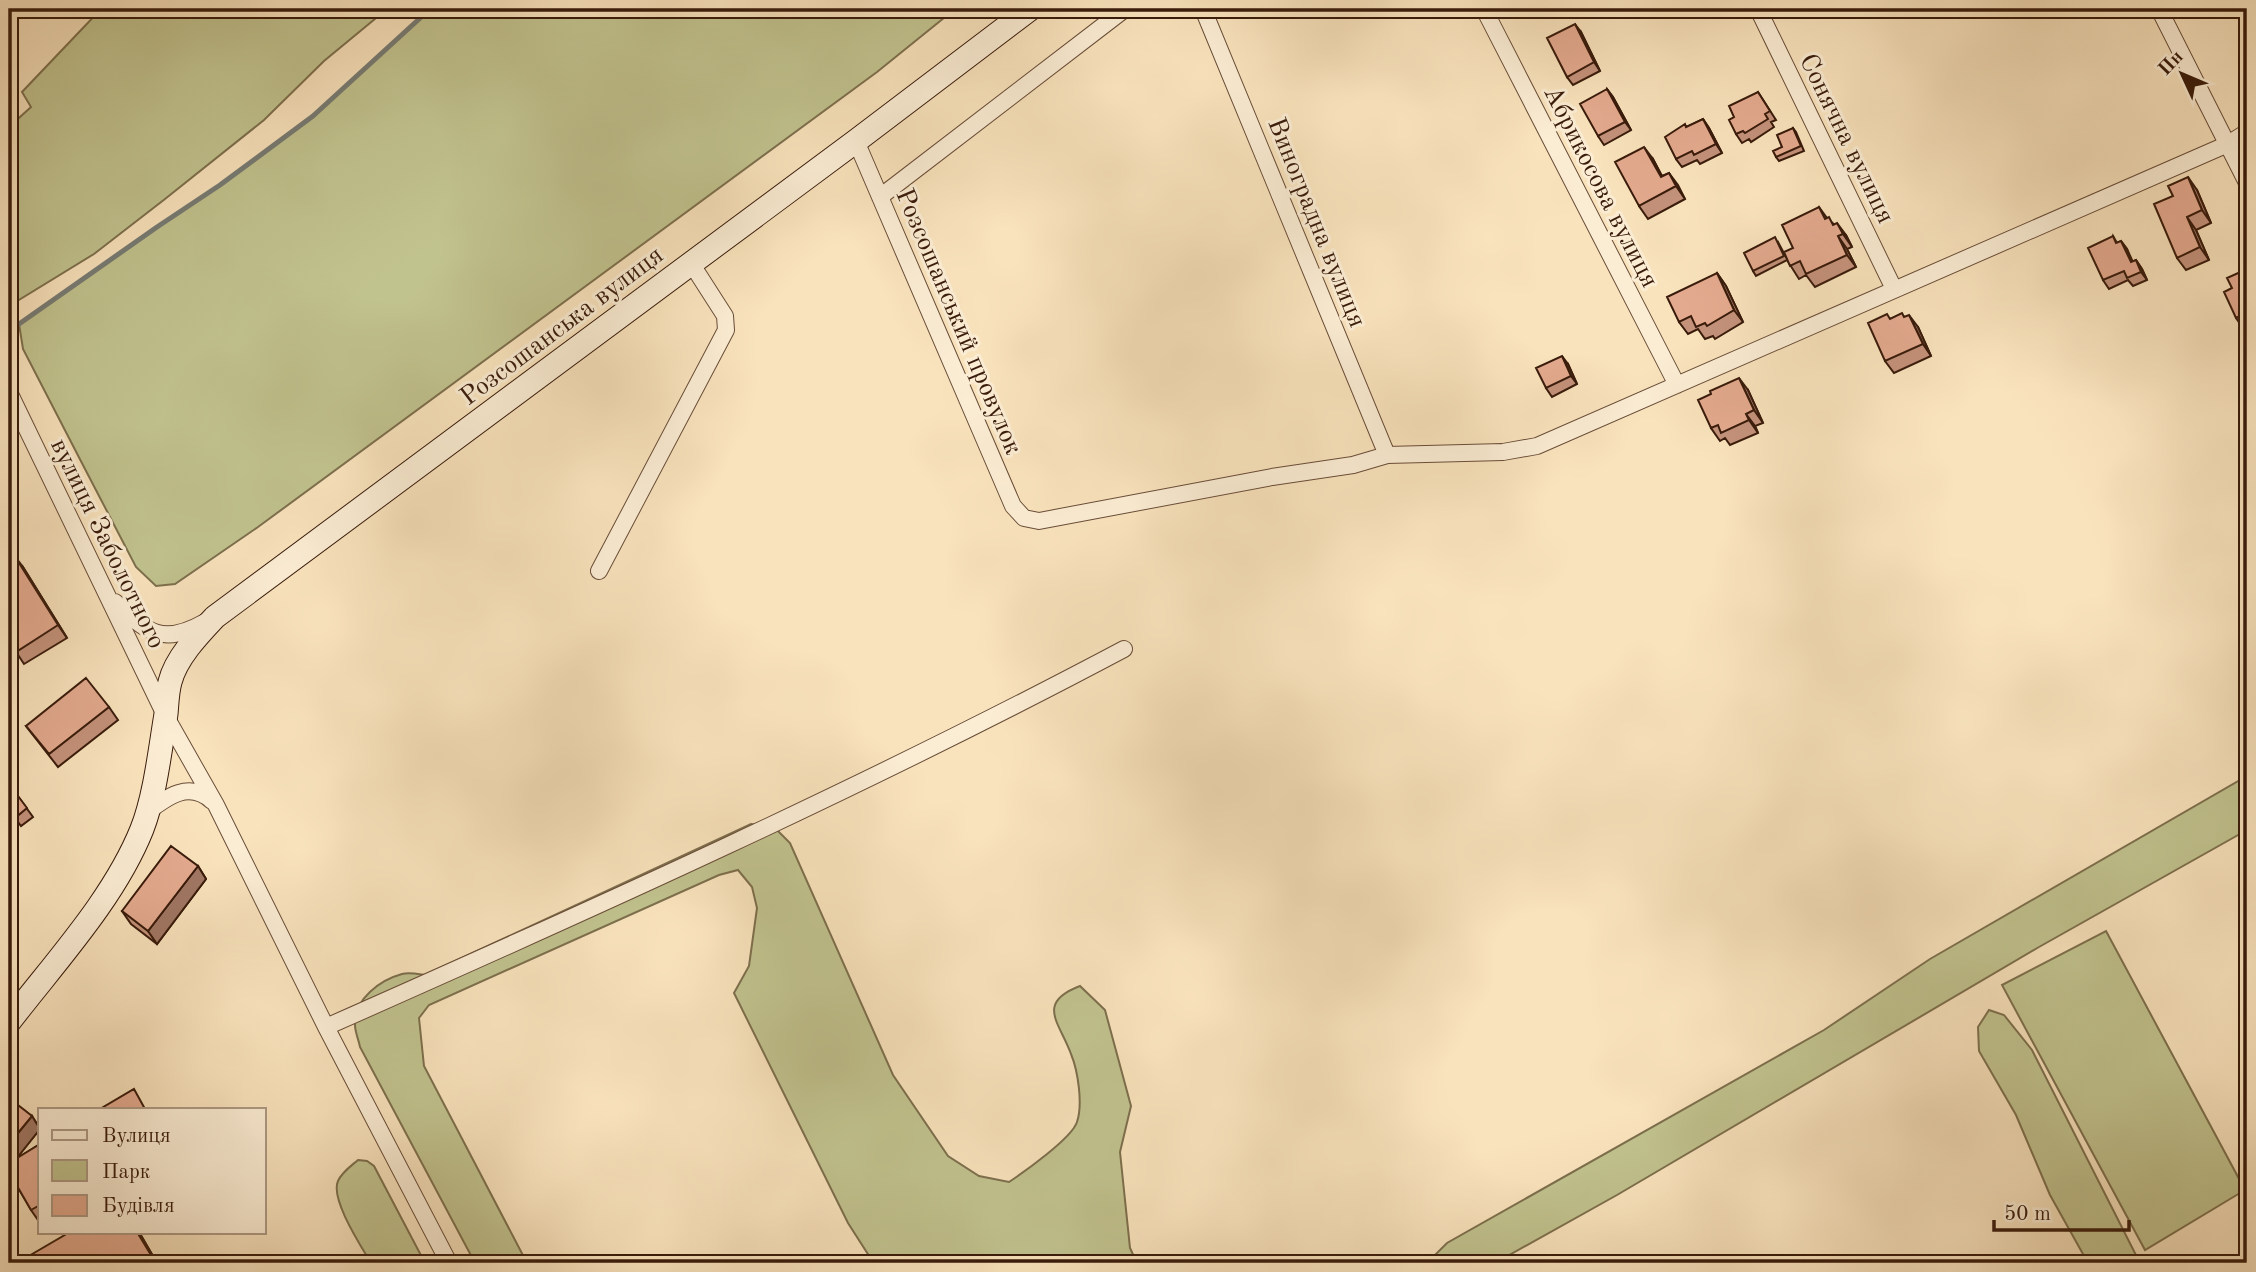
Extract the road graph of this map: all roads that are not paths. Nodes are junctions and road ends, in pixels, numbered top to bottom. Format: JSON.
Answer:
{"nodes":[{"id":1,"x":1030,"y":9,"type":"edge"},
{"id":2,"x":1125,"y":9,"type":"edge"},
{"id":3,"x":1203,"y":9,"type":"edge"},
{"id":4,"x":1484,"y":9,"type":"edge"},
{"id":5,"x":1758,"y":9,"type":"edge"},
{"id":6,"x":2159,"y":9,"type":"edge"},
{"id":7,"x":2247,"y":132,"type":"edge"},
{"id":8,"x":856,"y":141,"type":"junction"},
{"id":9,"x":2228,"y":144,"type":"junction"},
{"id":10,"x":2247,"y":183,"type":"edge"},
{"id":11,"x":880,"y":197,"type":"junction"},
{"id":12,"x":691,"y":263,"type":"junction"},
{"id":13,"x":1894,"y":289,"type":"junction"},
{"id":14,"x":1677,"y":385,"type":"junction"},
{"id":15,"x":9,"y":393,"type":"edge"},
{"id":16,"x":1387,"y":455,"type":"junction"},
{"id":17,"x":599,"y":571,"type":"dead end"},
{"id":18,"x":106,"y":593,"type":"junction"},
{"id":19,"x":215,"y":617,"type":"junction"},
{"id":20,"x":1124,"y":649,"type":"dead end"},
{"id":21,"x":165,"y":715,"type":"junction"},
{"id":22,"x":216,"y":805,"type":"junction"},
{"id":23,"x":146,"y":813,"type":"junction"},
{"id":24,"x":9,"y":1022,"type":"edge"},
{"id":25,"x":326,"y":1027,"type":"junction"},
{"id":26,"x":449,"y":1263,"type":"edge"}],
"edges":[{"from":1,"to":8,"type":"street","name":"Розсошанська вулиця"},
{"from":2,"to":11,"type":"street"},
{"from":3,"to":16,"type":"street","name":"Виноградна вулиця"},
{"from":4,"to":14,"type":"street","name":"Абрикосова вулиця"},
{"from":5,"to":13,"type":"street","name":"Сонячна вулиця"},
{"from":6,"to":9,"type":"street"},
{"from":7,"to":9,"type":"street"},
{"from":8,"to":11,"type":"street","name":"Розсошанський провулок"},
{"from":8,"to":12,"type":"street","name":"Розсошанська вулиця"},
{"from":9,"to":10,"type":"street"},
{"from":9,"to":13,"type":"street"},
{"from":11,"to":16,"type":"street","name":"Розсошанський провулок"},
{"from":12,"to":17,"type":"street"},
{"from":12,"to":19,"type":"street","name":"Розсошанська вулиця"},
{"from":13,"to":14,"type":"street"},
{"from":14,"to":16,"type":"street"},
{"from":15,"to":18,"type":"street","name":"вулиця Заболотного"},
{"from":18,"to":19,"type":"street"},
{"from":18,"to":21,"type":"street","name":"вулиця Заболотного"},
{"from":19,"to":21,"type":"street","name":"Розсошанська вулиця"},
{"from":20,"to":25,"type":"street"},
{"from":21,"to":22,"type":"street","name":"вулиця Заболотного"},
{"from":21,"to":23,"type":"street","name":"Розсошанська вулиця"},
{"from":22,"to":23,"type":"street"},
{"from":22,"to":25,"type":"street","name":"вулиця Заболотного"},
{"from":23,"to":24,"type":"street","name":"Розсошанська вулиця"},
{"from":25,"to":26,"type":"street","name":"вулиця Заболотного"}]}
